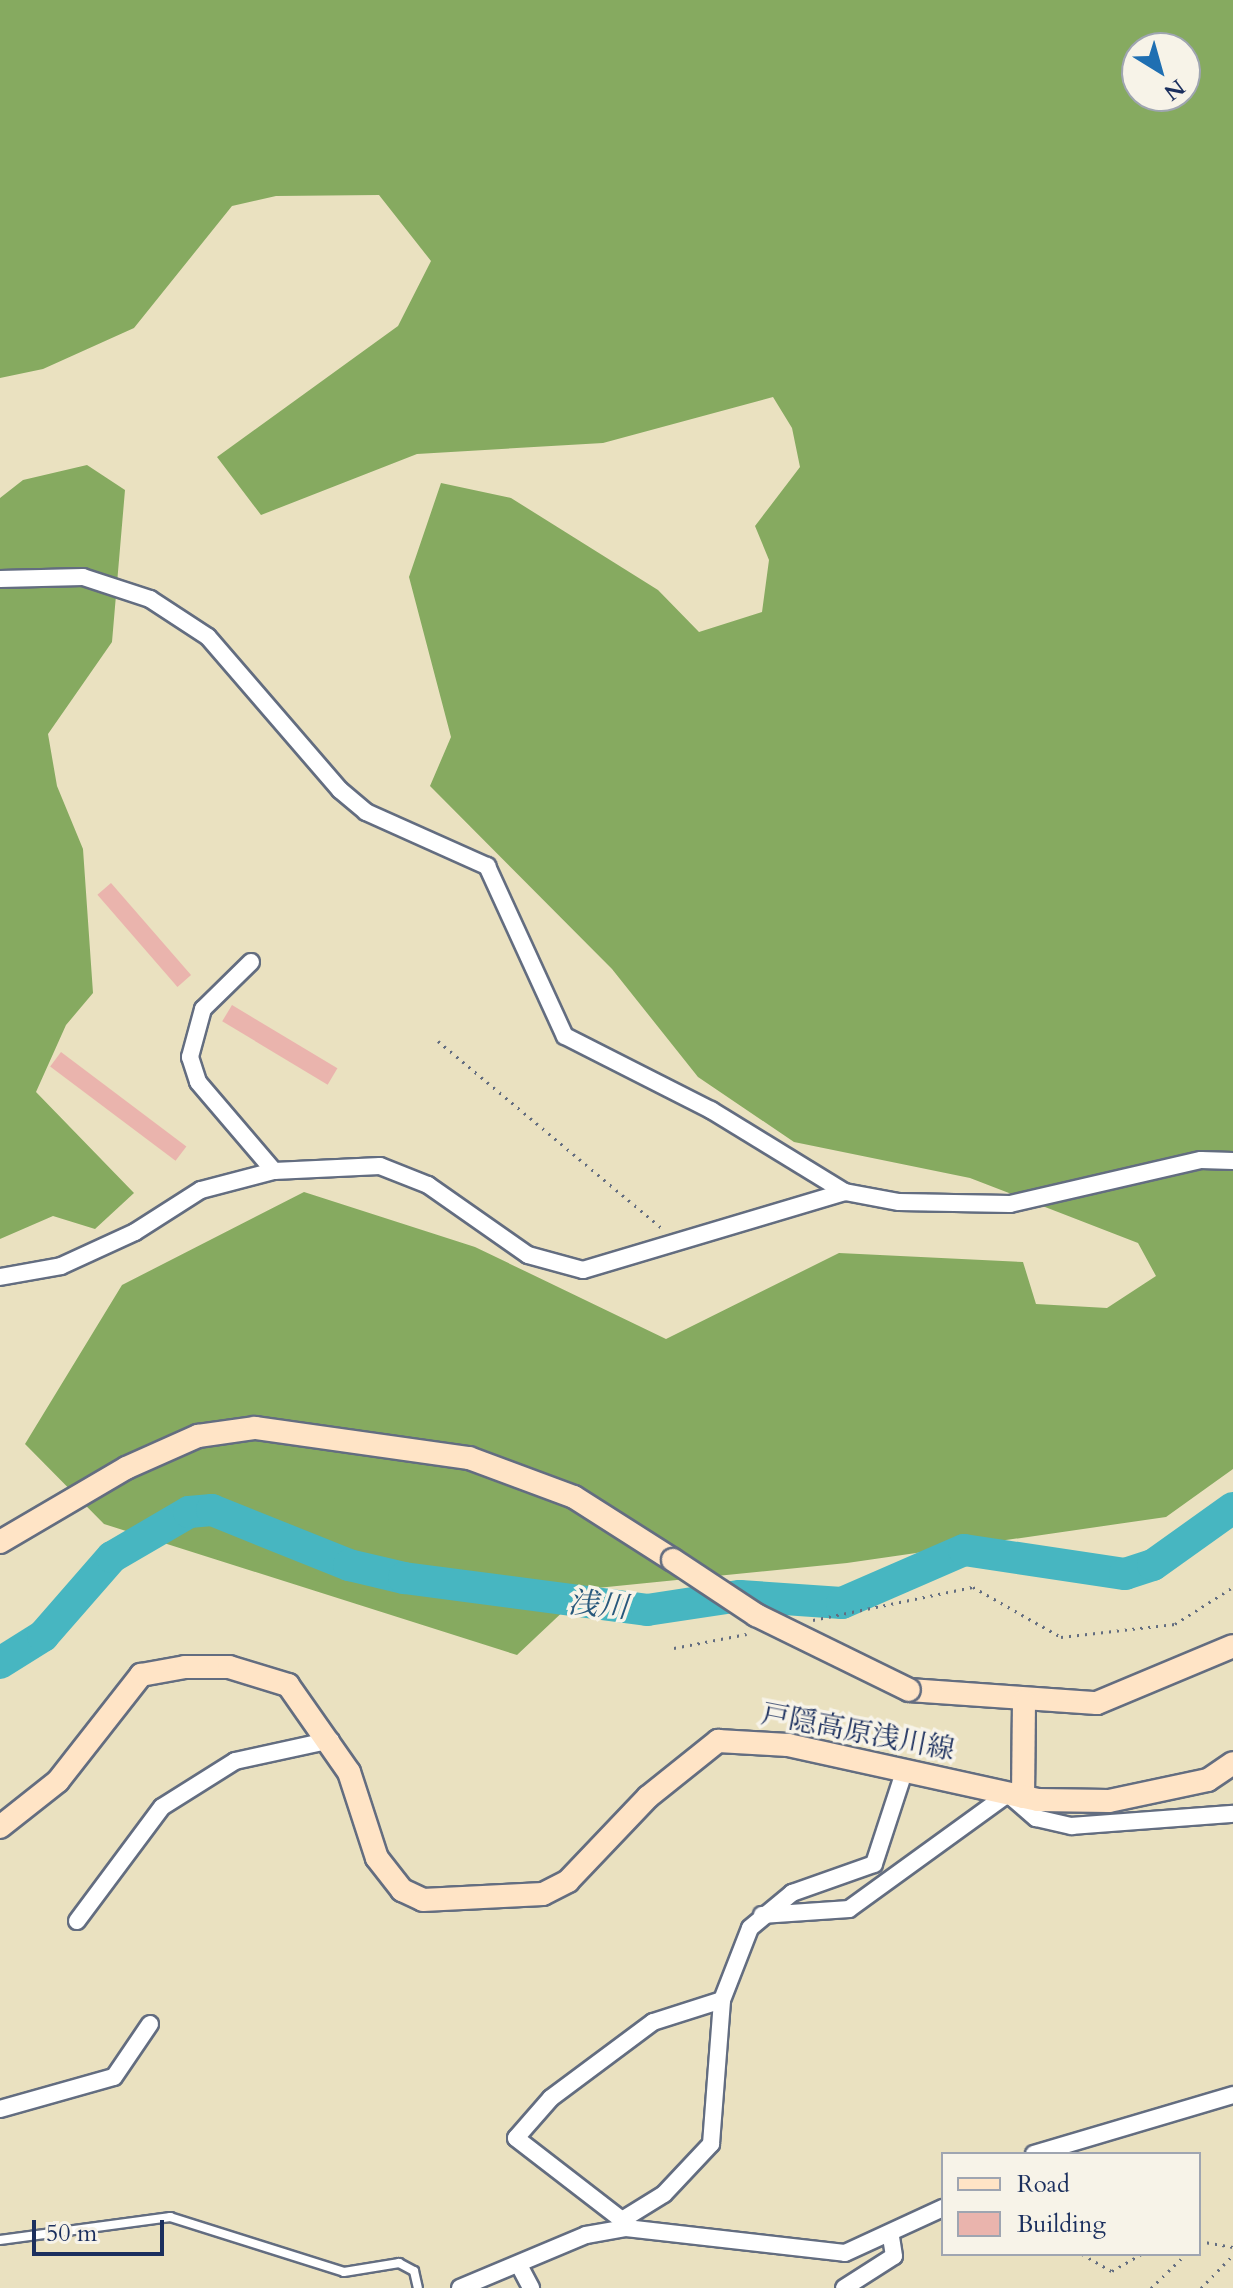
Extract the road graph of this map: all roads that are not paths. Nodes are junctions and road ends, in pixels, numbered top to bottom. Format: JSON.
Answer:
{"nodes":[{"id":1,"x":0,"y":579,"type":"edge"},
{"id":2,"x":251,"y":962,"type":"dead end"},
{"id":3,"x":1233,"y":1161,"type":"edge"},
{"id":4,"x":274,"y":1171,"type":"junction"},
{"id":5,"x":845,"y":1192,"type":"junction"},
{"id":6,"x":0,"y":1277,"type":"edge"},
{"id":7,"x":0,"y":1542,"type":"edge"},
{"id":8,"x":1233,"y":1646,"type":"edge"},
{"id":9,"x":1024,"y":1701,"type":"junction"},
{"id":10,"x":331,"y":1740,"type":"junction"},
{"id":11,"x":1233,"y":1763,"type":"edge"},
{"id":12,"x":904,"y":1772,"type":"junction"},
{"id":13,"x":1015,"y":1796,"type":"junction"},
{"id":14,"x":1232,"y":1819,"type":"edge"},
{"id":15,"x":0,"y":1827,"type":"edge"},
{"id":16,"x":762,"y":1915,"type":"junction"},
{"id":17,"x":77,"y":1921,"type":"dead end"},
{"id":18,"x":722,"y":2000,"type":"junction"},
{"id":19,"x":150,"y":2024,"type":"dead end"},
{"id":20,"x":1233,"y":2095,"type":"edge"},
{"id":21,"x":0,"y":2109,"type":"edge"},
{"id":22,"x":1041,"y":2152,"type":"edge"},
{"id":23,"x":941,"y":2209,"type":"edge"},
{"id":24,"x":624,"y":2224,"type":"junction"},
{"id":25,"x":891,"y":2236,"type":"junction"},
{"id":26,"x":0,"y":2240,"type":"edge"},
{"id":27,"x":520,"y":2267,"type":"junction"},
{"id":28,"x":418,"y":2288,"type":"edge"},
{"id":29,"x":460,"y":2288,"type":"edge"},
{"id":30,"x":531,"y":2288,"type":"edge"},
{"id":31,"x":844,"y":2288,"type":"edge"}],
"edges":[{"from":1,"to":5,"type":"street"},
{"from":2,"to":4,"type":"street"},
{"from":3,"to":5,"type":"street"},
{"from":4,"to":5,"type":"street"},
{"from":4,"to":6,"type":"street"},
{"from":7,"to":9,"type":"main road","name":"戸隠高原浅川線","bridge":true},
{"from":8,"to":9,"type":"main road","name":"戸隠高原浅川線"},
{"from":9,"to":13,"type":"main road"},
{"from":10,"to":12,"type":"main road","name":"戸隠高原浅川線"},
{"from":10,"to":15,"type":"main road","name":"戸隠高原浅川線"},
{"from":10,"to":17,"type":"street"},
{"from":11,"to":13,"type":"main road","name":"戸隠高原浅川線"},
{"from":12,"to":13,"type":"main road","name":"戸隠高原浅川線"},
{"from":12,"to":16,"type":"street"},
{"from":13,"to":14,"type":"street"},
{"from":13,"to":16,"type":"street"},
{"from":16,"to":18,"type":"street"},
{"from":18,"to":24,"type":"street"},
{"from":18,"to":24,"type":"street"},
{"from":19,"to":21,"type":"street"},
{"from":20,"to":22,"type":"street"},
{"from":23,"to":25,"type":"street"},
{"from":24,"to":25,"type":"street"},
{"from":24,"to":27,"type":"street"},
{"from":25,"to":31,"type":"street"},
{"from":26,"to":28,"type":"lane"},
{"from":27,"to":29,"type":"street"},
{"from":27,"to":30,"type":"street"}]}
